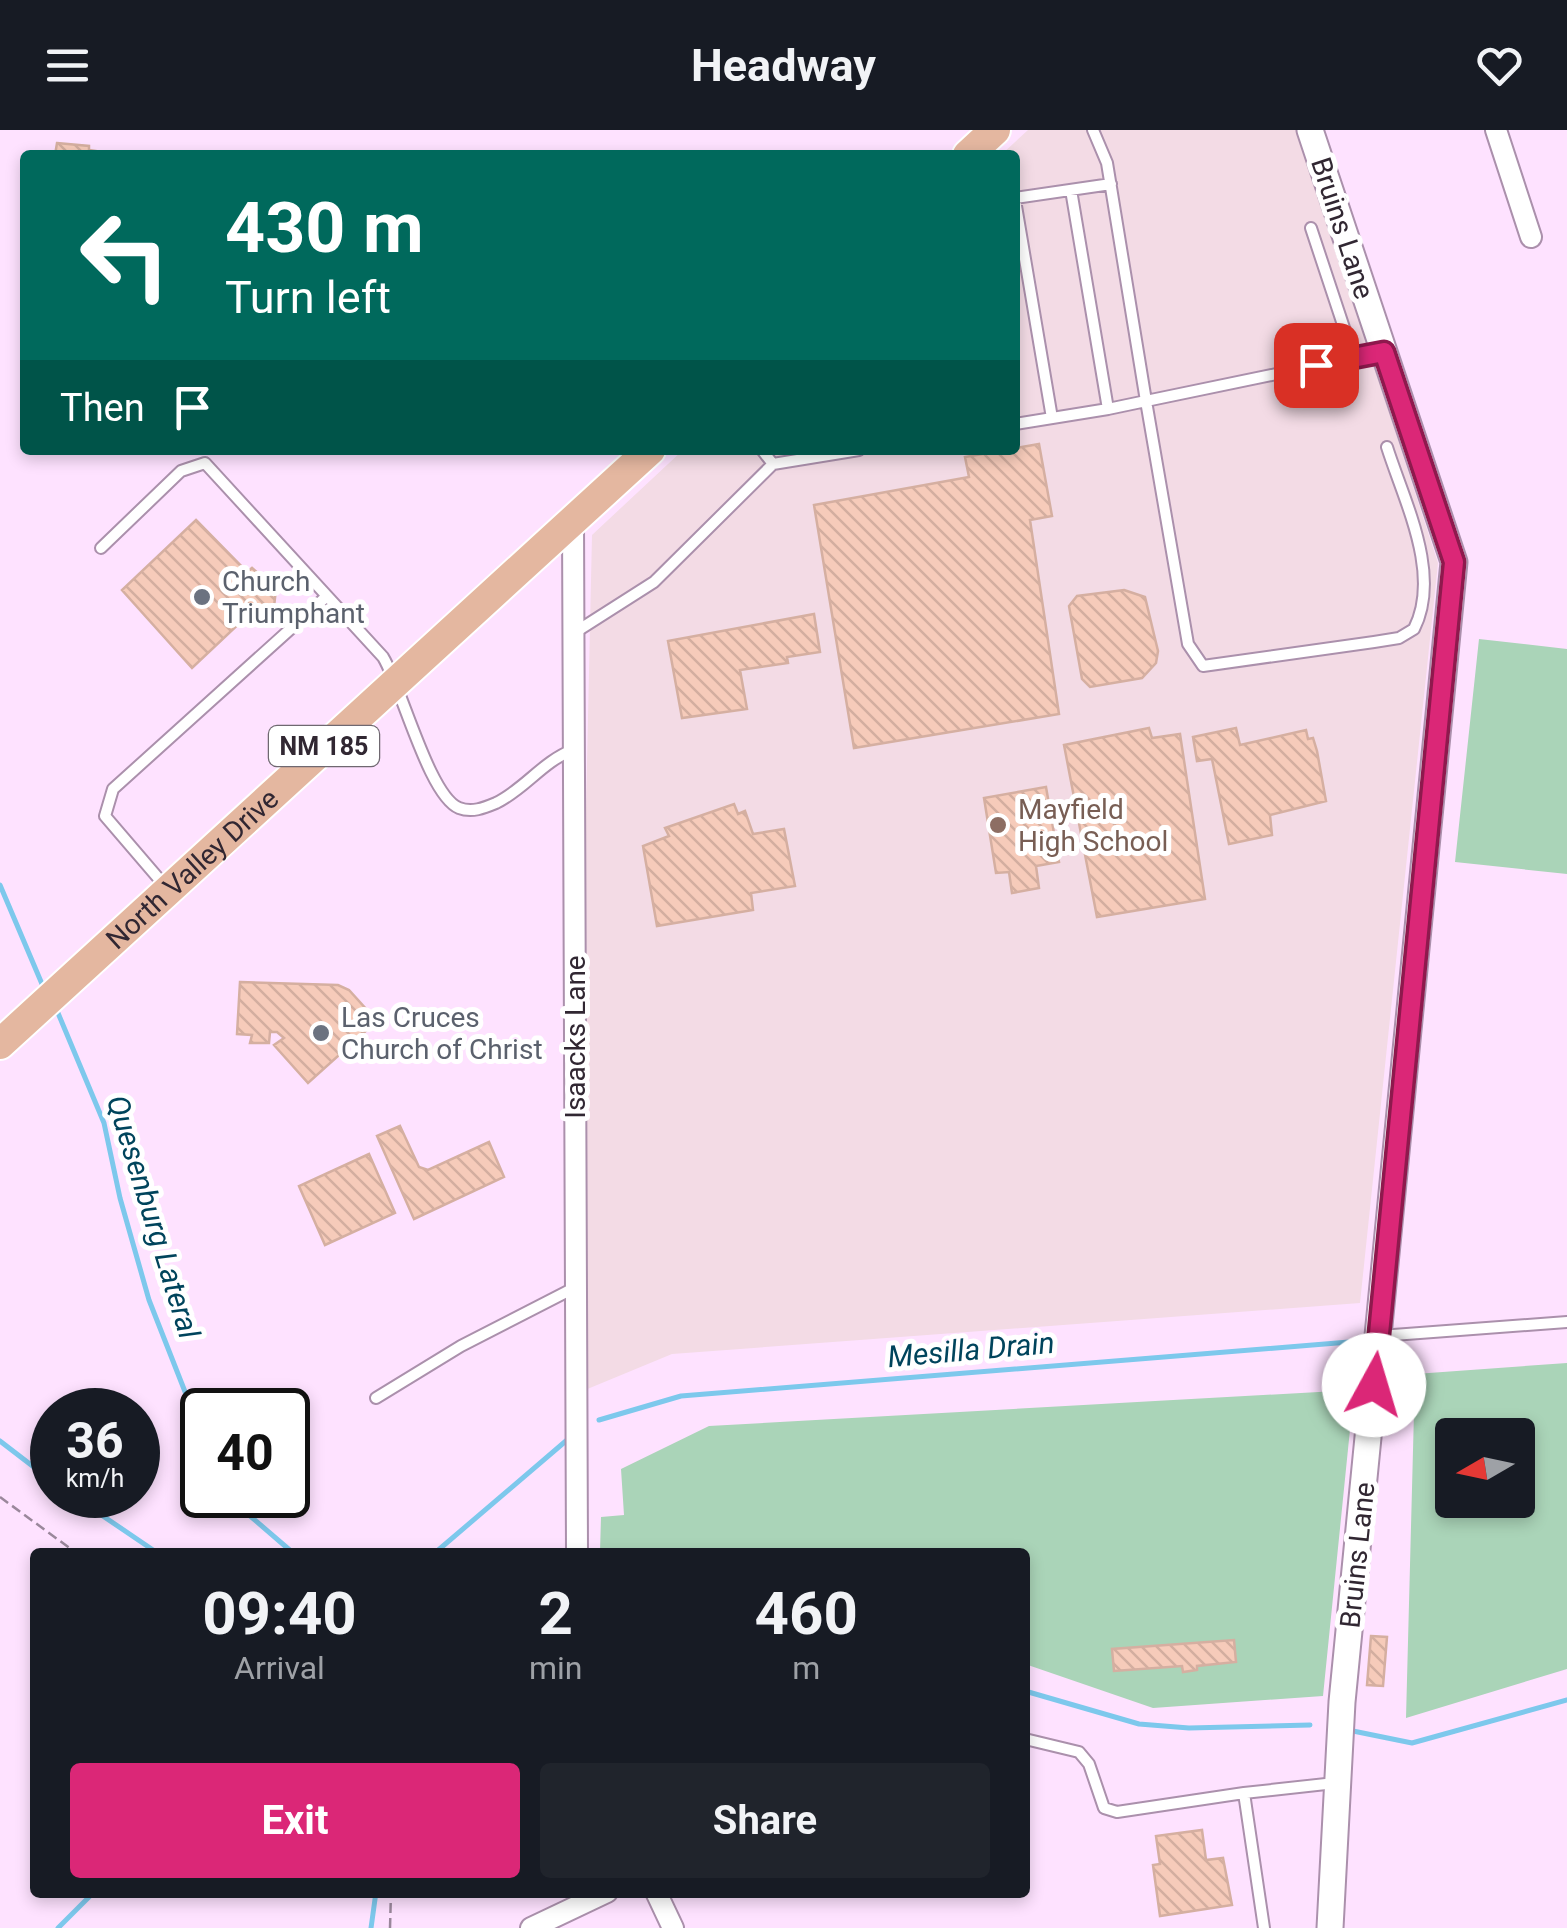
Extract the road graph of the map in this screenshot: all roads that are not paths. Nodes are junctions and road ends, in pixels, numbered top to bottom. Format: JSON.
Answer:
{"nodes":[{"id":1,"x":994,"y":130,"type":"edge"},
{"id":2,"x":1094,"y":130,"type":"edge"},
{"id":3,"x":1310,"y":130,"type":"edge"},
{"id":4,"x":1496,"y":130,"type":"edge"},
{"id":5,"x":973,"y":150,"type":"edge"},
{"id":6,"x":1111,"y":184,"type":"junction"},
{"id":7,"x":1071,"y":190,"type":"junction"},
{"id":8,"x":1020,"y":198,"type":"edge"},
{"id":9,"x":1311,"y":228,"type":"dead end"},
{"id":10,"x":1020,"y":229,"type":"edge"},
{"id":11,"x":1531,"y":236,"type":"dead end"},
{"id":12,"x":1384,"y":352,"type":"junction"},
{"id":13,"x":1354,"y":358,"type":"junction"},
{"id":14,"x":1146,"y":401,"type":"junction"},
{"id":15,"x":1108,"y":409,"type":"junction"},
{"id":16,"x":1052,"y":418,"type":"junction"},
{"id":17,"x":1020,"y":423,"type":"edge"},
{"id":18,"x":1387,"y":447,"type":"dead end"},
{"id":19,"x":645,"y":455,"type":"edge"},
{"id":20,"x":766,"y":455,"type":"edge"},
{"id":21,"x":829,"y":455,"type":"edge"},
{"id":22,"x":774,"y":464,"type":"junction"},
{"id":23,"x":574,"y":521,"type":"junction"},
{"id":24,"x":101,"y":548,"type":"dead end"},
{"id":25,"x":326,"y":596,"type":"junction"},
{"id":26,"x":574,"y":634,"type":"junction"},
{"id":27,"x":396,"y":680,"type":"junction"},
{"id":28,"x":574,"y":750,"type":"junction"},
{"id":29,"x":169,"y":890,"type":"junction"},
{"id":30,"x":0,"y":1044,"type":"edge"},
{"id":31,"x":576,"y":1288,"type":"junction"},
{"id":32,"x":1567,"y":1322,"type":"edge"},
{"id":33,"x":1379,"y":1336,"type":"junction"},
{"id":34,"x":376,"y":1398,"type":"dead end"},
{"id":35,"x":577,"y":1548,"type":"edge"},
{"id":36,"x":1030,"y":1740,"type":"edge"},
{"id":37,"x":1335,"y":1783,"type":"junction"},
{"id":38,"x":1244,"y":1793,"type":"junction"},
{"id":39,"x":594,"y":1898,"type":"edge"},
{"id":40,"x":659,"y":1898,"type":"edge"},
{"id":41,"x":531,"y":1928,"type":"edge"},
{"id":42,"x":674,"y":1928,"type":"edge"},
{"id":43,"x":1264,"y":1928,"type":"edge"},
{"id":44,"x":1330,"y":1928,"type":"edge"}],
"edges":[{"from":1,"to":5,"type":"main road"},
{"from":2,"to":6,"type":"lane"},
{"from":3,"to":12,"type":"street","name":"Bruins Lane"},
{"from":4,"to":11,"type":"street"},
{"from":6,"to":7,"type":"lane"},
{"from":6,"to":14,"type":"lane"},
{"from":7,"to":8,"type":"lane"},
{"from":7,"to":15,"type":"lane"},
{"from":9,"to":13,"type":"lane"},
{"from":10,"to":16,"type":"lane"},
{"from":12,"to":13,"type":"lane"},
{"from":12,"to":33,"type":"street","name":"Bruins Lane"},
{"from":13,"to":14,"type":"lane"},
{"from":14,"to":15,"type":"lane"},
{"from":14,"to":18,"type":"lane"},
{"from":15,"to":16,"type":"lane"},
{"from":16,"to":17,"type":"lane"},
{"from":19,"to":23,"type":"main road","name":"North Valley Drive","number":"NM 185"},
{"from":20,"to":22,"type":"lane"},
{"from":21,"to":22,"type":"lane"},
{"from":22,"to":26,"type":"lane"},
{"from":23,"to":26,"type":"street","name":"Isaacks Lane"},
{"from":23,"to":27,"type":"main road","name":"North Valley Drive","number":"NM 185"},
{"from":24,"to":25,"type":"lane"},
{"from":25,"to":27,"type":"lane"},
{"from":25,"to":29,"type":"lane"},
{"from":26,"to":28,"type":"street","name":"Isaacks Lane"},
{"from":27,"to":28,"type":"lane"},
{"from":27,"to":29,"type":"main road","name":"North Valley Drive","number":"NM 185"},
{"from":28,"to":31,"type":"street","name":"Isaacks Lane"},
{"from":29,"to":30,"type":"main road","name":"North Valley Drive","number":"NM 185"},
{"from":31,"to":34,"type":"lane"},
{"from":31,"to":35,"type":"street","name":"Isaacks Lane"},
{"from":32,"to":33,"type":"lane"},
{"from":33,"to":37,"type":"street","name":"Bruins Lane"},
{"from":36,"to":38,"type":"lane"},
{"from":37,"to":38,"type":"lane"},
{"from":37,"to":44,"type":"street","name":"Bruins Lane"},
{"from":38,"to":43,"type":"lane"},
{"from":39,"to":41,"type":"street"},
{"from":40,"to":42,"type":"street"}]}
